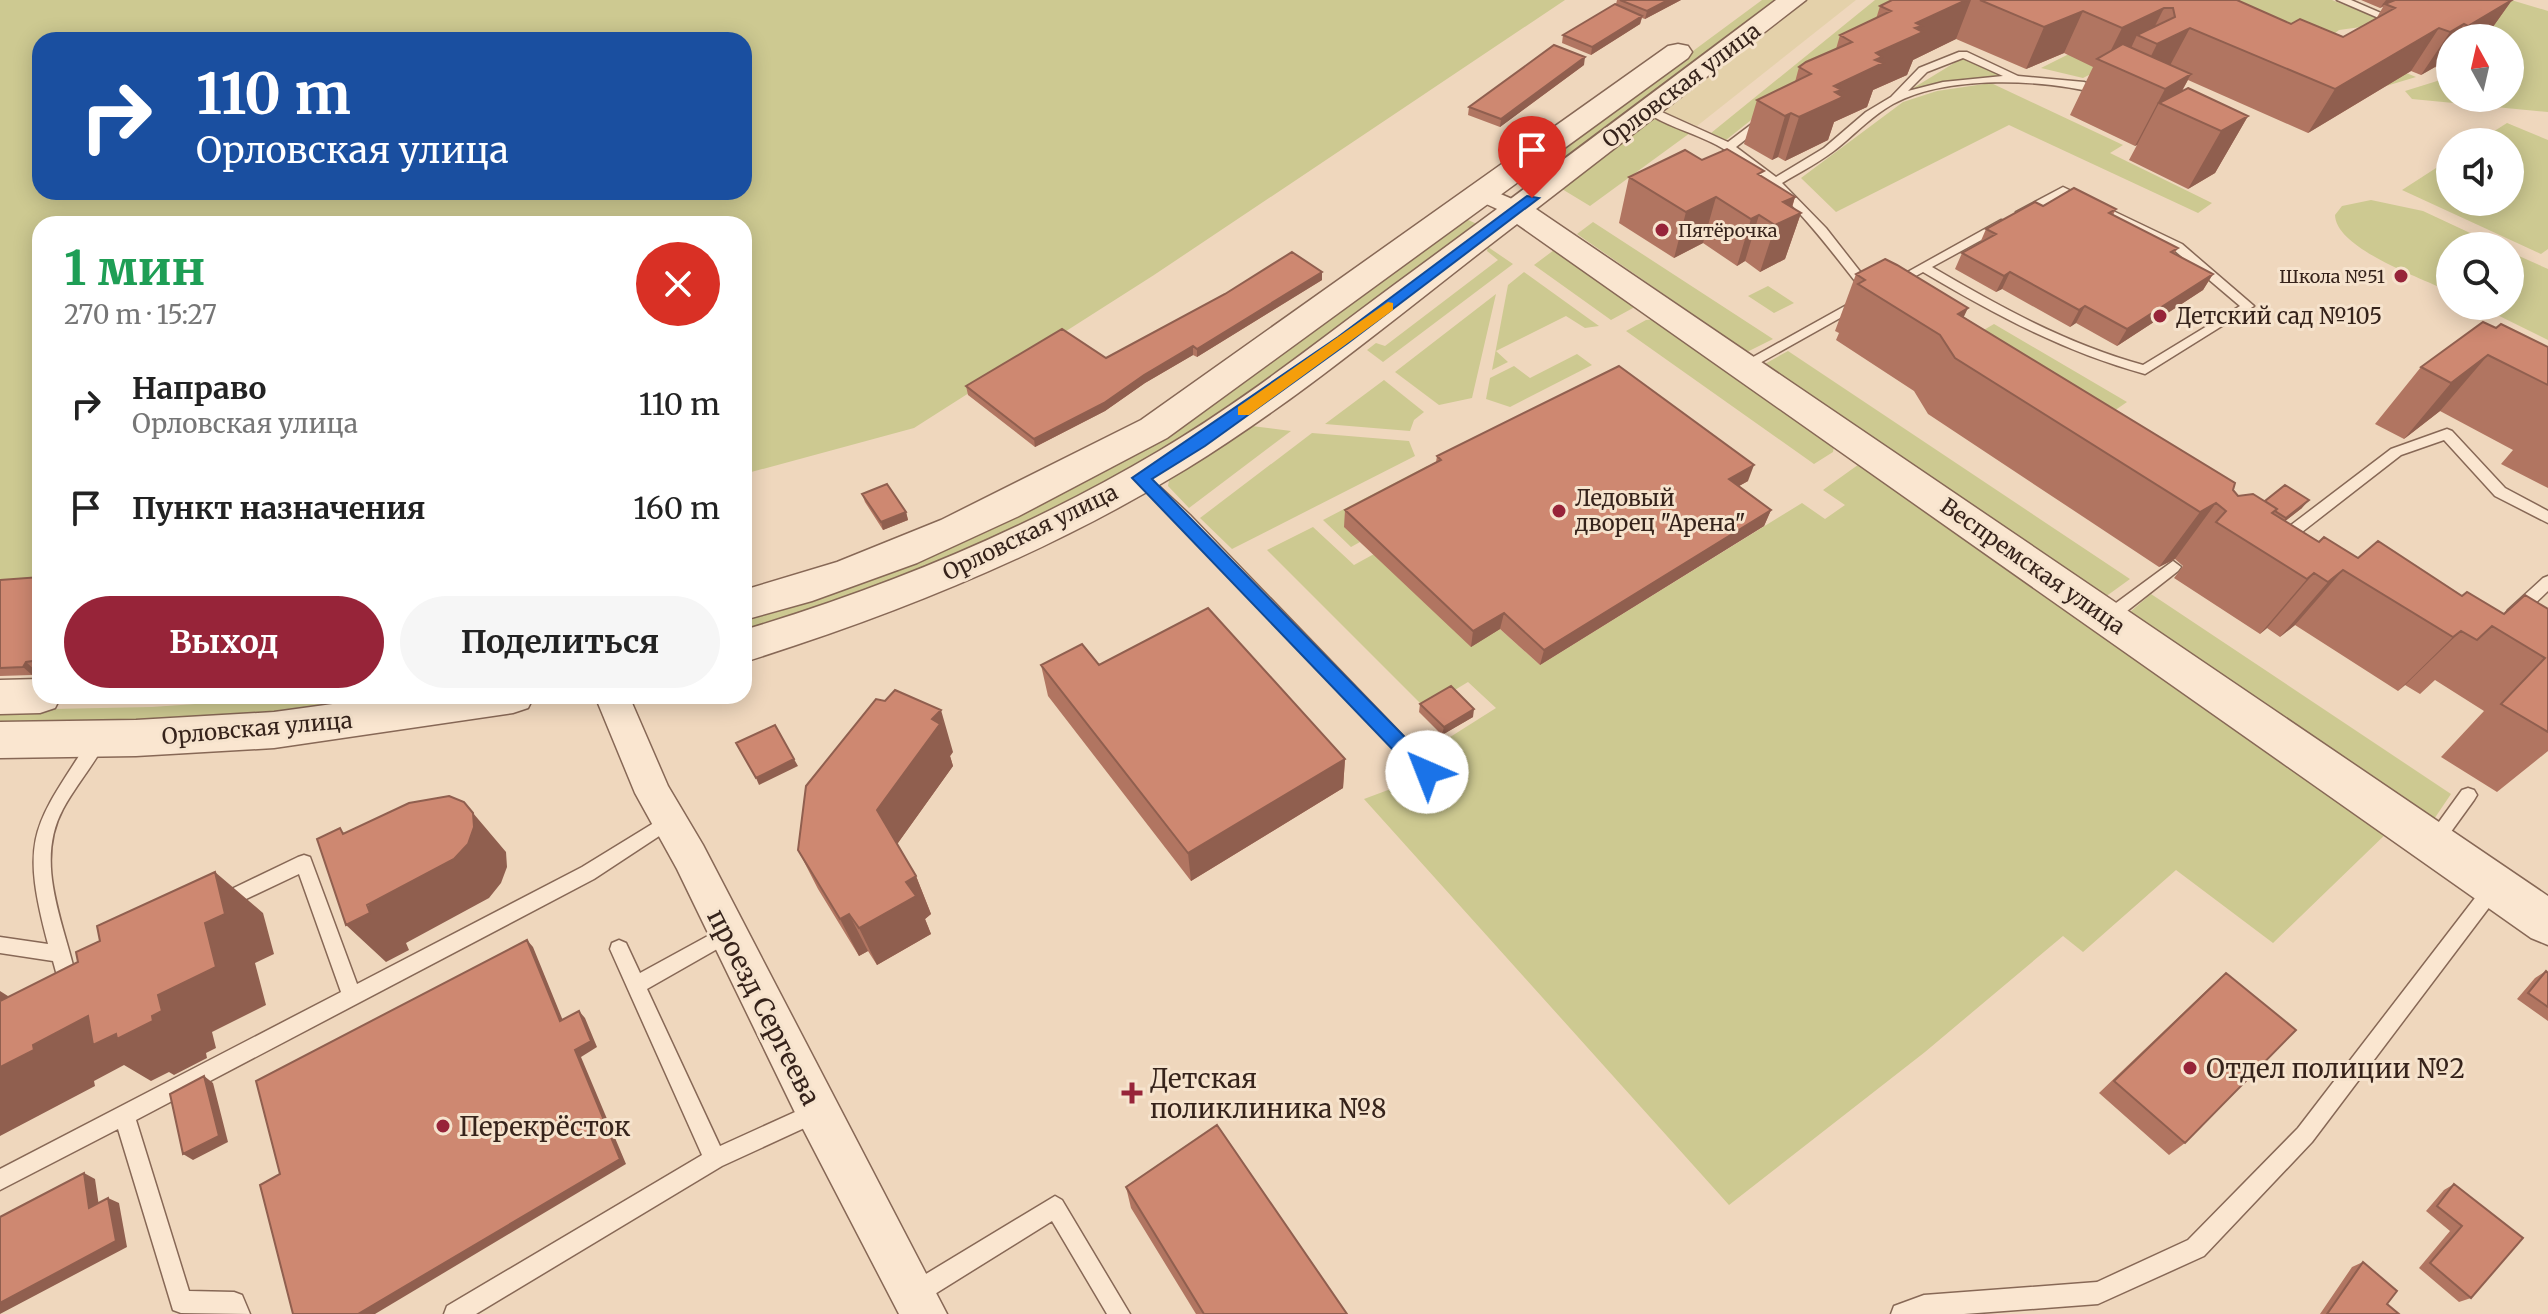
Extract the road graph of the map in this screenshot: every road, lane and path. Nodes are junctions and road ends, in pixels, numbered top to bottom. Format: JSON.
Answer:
{"nodes":[{"id":1,"x":1750,"y":0,"type":"edge"},
{"id":2,"x":1793,"y":0,"type":"edge"},
{"id":3,"x":2342,"y":0,"type":"edge"},
{"id":4,"x":2415,"y":18,"type":"edge"},
{"id":5,"x":2404,"y":25,"type":"junction"},
{"id":6,"x":2389,"y":31,"type":"edge"},
{"id":7,"x":2100,"y":78,"type":"dead end"},
{"id":8,"x":2018,"y":80,"type":"junction"},
{"id":9,"x":2089,"y":84,"type":"junction"},
{"id":10,"x":2116,"y":97,"type":"edge"},
{"id":11,"x":1895,"y":98,"type":"junction"},
{"id":12,"x":1781,"y":107,"type":"edge"},
{"id":13,"x":1649,"y":110,"type":"junction"},
{"id":14,"x":1728,"y":147,"type":"junction"},
{"id":15,"x":1775,"y":182,"type":"junction"},
{"id":16,"x":1500,"y":201,"type":"junction"},
{"id":17,"x":1923,"y":267,"type":"junction"},
{"id":18,"x":1878,"y":299,"type":"junction"},
{"id":19,"x":1744,"y":366,"type":"junction"},
{"id":20,"x":1141,"y":478,"type":"junction"},
{"id":21,"x":2548,"y":518,"type":"edge"},
{"id":22,"x":2271,"y":550,"type":"edge"},
{"id":23,"x":2173,"y":567,"type":"dead end"},
{"id":24,"x":2548,"y":582,"type":"edge"},
{"id":25,"x":752,"y":602,"type":"edge"},
{"id":26,"x":2107,"y":618,"type":"junction"},
{"id":27,"x":2498,"y":629,"type":"edge"},
{"id":28,"x":752,"y":643,"type":"edge"},
{"id":29,"x":32,"y":696,"type":"edge"},
{"id":30,"x":0,"y":697,"type":"edge"},
{"id":31,"x":457,"y":704,"type":"edge"},
{"id":32,"x":615,"y":704,"type":"edge"},
{"id":33,"x":99,"y":739,"type":"junction"},
{"id":34,"x":0,"y":740,"type":"edge"},
{"id":35,"x":1427,"y":772,"type":"dead end"},
{"id":36,"x":2468,"y":795,"type":"dead end"},
{"id":37,"x":670,"y":820,"type":"junction"},
{"id":38,"x":2434,"y":843,"type":"junction"},
{"id":39,"x":2495,"y":886,"type":"junction"},
{"id":40,"x":206,"y":910,"type":"edge"},
{"id":41,"x":2548,"y":923,"type":"edge"},
{"id":42,"x":726,"y":934,"type":"junction"},
{"id":43,"x":0,"y":945,"type":"edge"},
{"id":44,"x":619,"y":949,"type":"dead end"},
{"id":45,"x":61,"y":954,"type":"junction"},
{"id":46,"x":94,"y":964,"type":"edge"},
{"id":47,"x":636,"y":985,"type":"junction"},
{"id":48,"x":352,"y":996,"type":"junction"},
{"id":49,"x":817,"y":1112,"type":"junction"},
{"id":50,"x":124,"y":1115,"type":"junction"},
{"id":51,"x":715,"y":1159,"type":"junction"},
{"id":52,"x":0,"y":1180,"type":"edge"},
{"id":53,"x":919,"y":1304,"type":"edge"},
{"id":54,"x":239,"y":1314,"type":"edge"},
{"id":55,"x":455,"y":1314,"type":"edge"},
{"id":56,"x":1119,"y":1314,"type":"edge"},
{"id":57,"x":1902,"y":1314,"type":"edge"}],
"edges":[{"from":1,"to":16,"type":"street","name":"Орловская улица"},
{"from":2,"to":13,"type":"street","name":"Орловская улица"},
{"from":3,"to":5,"type":"lane"},
{"from":4,"to":5,"type":"lane"},
{"from":5,"to":6,"type":"lane"},
{"from":7,"to":9,"type":"lane"},
{"from":8,"to":9,"type":"lane"},
{"from":8,"to":11,"type":"lane"},
{"from":8,"to":11,"type":"lane"},
{"from":9,"to":10,"type":"lane"},
{"from":11,"to":15,"type":"lane"},
{"from":12,"to":14,"type":"lane"},
{"from":13,"to":14,"type":"lane"},
{"from":13,"to":16,"type":"street","name":"Орловская улица"},
{"from":14,"to":15,"type":"lane"},
{"from":15,"to":18,"type":"lane"},
{"from":16,"to":19,"type":"street","name":"Веспремская улица"},
{"from":16,"to":20,"type":"street","name":"Орловская улица"},
{"from":16,"to":25,"type":"street","name":"Орловская улица"},
{"from":17,"to":17,"type":"lane"},
{"from":17,"to":18,"type":"lane"},
{"from":18,"to":19,"type":"lane"},
{"from":19,"to":26,"type":"street","name":"Веспремская улица"},
{"from":20,"to":28,"type":"street","name":"Орловская улица"},
{"from":20,"to":35,"type":"lane"},
{"from":21,"to":22,"type":"lane"},
{"from":23,"to":26,"type":"lane"},
{"from":24,"to":27,"type":"lane"},
{"from":26,"to":38,"type":"street","name":"Веспремская улица"},
{"from":29,"to":30,"type":"street"},
{"from":31,"to":33,"type":"street","name":"Орловская улица"},
{"from":32,"to":37,"type":"street","name":"проезд Сергеева"},
{"from":33,"to":34,"type":"street","name":"Орловская улица"},
{"from":33,"to":45,"type":"lane"},
{"from":36,"to":38,"type":"lane"},
{"from":37,"to":42,"type":"street","name":"проезд Сергеева"},
{"from":37,"to":48,"type":"lane"},
{"from":38,"to":39,"type":"street","name":"Веспремская улица"},
{"from":39,"to":41,"type":"street","name":"Веспремская улица"},
{"from":39,"to":57,"type":"lane"},
{"from":40,"to":48,"type":"lane"},
{"from":42,"to":47,"type":"lane"},
{"from":42,"to":49,"type":"street","name":"проезд Сергеева"},
{"from":43,"to":45,"type":"lane"},
{"from":44,"to":47,"type":"lane"},
{"from":45,"to":46,"type":"lane"},
{"from":47,"to":51,"type":"lane"},
{"from":48,"to":50,"type":"lane"},
{"from":49,"to":51,"type":"lane"},
{"from":49,"to":53,"type":"street","name":"проезд Сергеева"},
{"from":50,"to":52,"type":"lane"},
{"from":50,"to":54,"type":"lane"},
{"from":51,"to":55,"type":"lane"},
{"from":53,"to":56,"type":"lane"}]}
